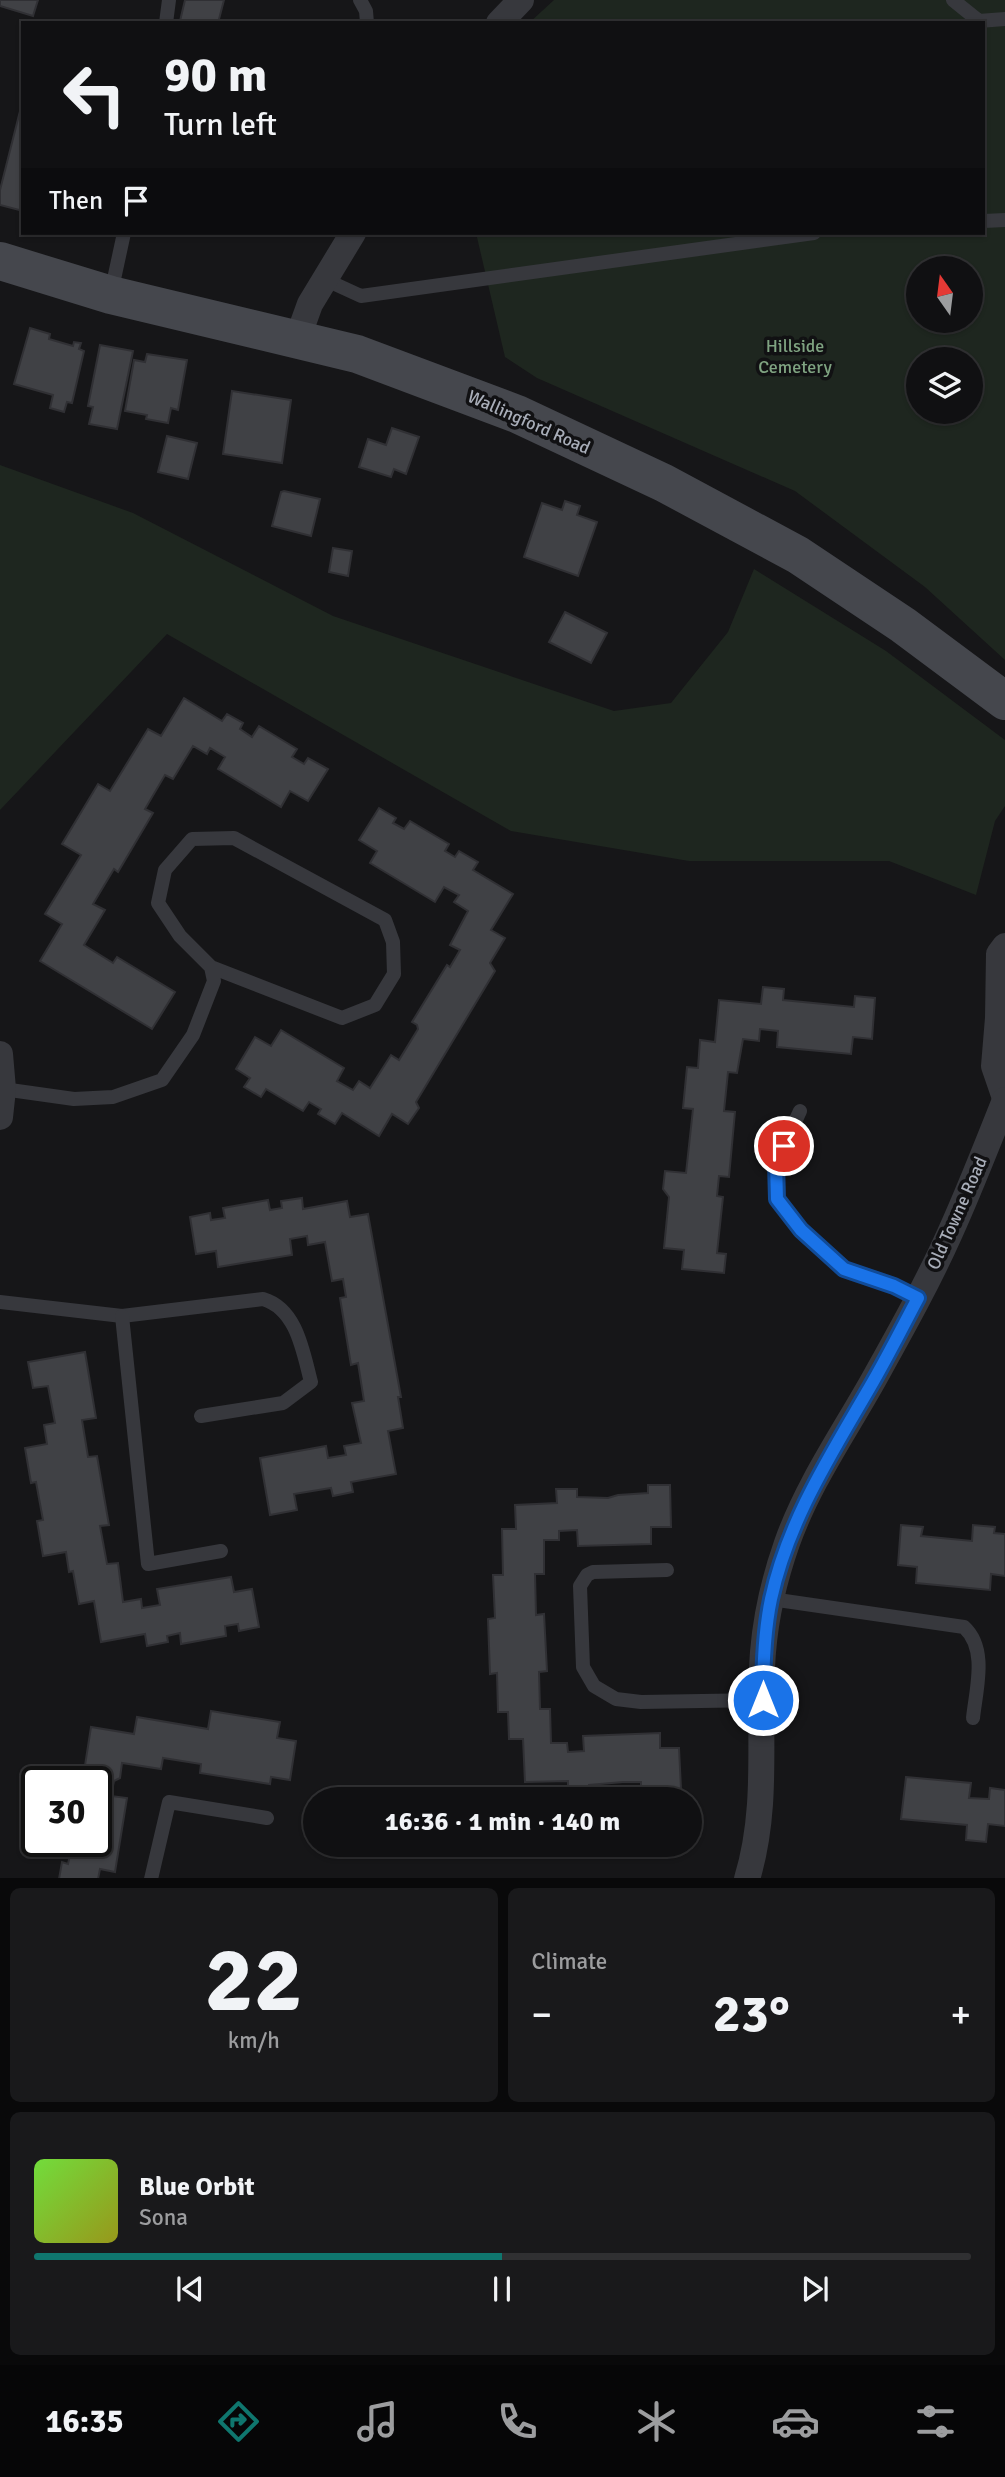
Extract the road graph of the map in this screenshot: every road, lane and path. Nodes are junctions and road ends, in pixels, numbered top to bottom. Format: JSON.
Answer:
{"nodes":[{"id":1,"x":169,"y":0,"type":"edge"},
{"id":2,"x":360,"y":0,"type":"edge"},
{"id":3,"x":521,"y":0,"type":"edge"},
{"id":4,"x":953,"y":0,"type":"edge"},
{"id":5,"x":1005,"y":19,"type":"edge"},
{"id":6,"x":166,"y":21,"type":"edge"},
{"id":7,"x":368,"y":21,"type":"edge"},
{"id":8,"x":501,"y":21,"type":"edge"},
{"id":9,"x":1005,"y":220,"type":"edge"},
{"id":10,"x":985,"y":221,"type":"edge"},
{"id":11,"x":124,"y":235,"type":"edge"},
{"id":12,"x":352,"y":235,"type":"edge"},
{"id":13,"x":800,"y":235,"type":"edge"},
{"id":14,"x":0,"y":261,"type":"edge"},
{"id":15,"x":324,"y":279,"type":"junction"},
{"id":16,"x":111,"y":295,"type":"junction"},
{"id":17,"x":297,"y":340,"type":"junction"},
{"id":18,"x":1005,"y":701,"type":"edge"},
{"id":19,"x":1005,"y":946,"type":"edge"},
{"id":20,"x":211,"y":967,"type":"junction"},
{"id":21,"x":0,"y":1054,"type":"edge"},
{"id":22,"x":3,"y":1088,"type":"junction"},
{"id":23,"x":1005,"y":1099,"type":"edge"},
{"id":24,"x":800,"y":1111,"type":"dead end"},
{"id":25,"x":0,"y":1117,"type":"edge"},
{"id":26,"x":918,"y":1298,"type":"junction"},
{"id":27,"x":0,"y":1302,"type":"edge"},
{"id":28,"x":122,"y":1316,"type":"junction"},
{"id":29,"x":201,"y":1416,"type":"dead end"},
{"id":30,"x":221,"y":1551,"type":"dead end"},
{"id":31,"x":667,"y":1570,"type":"dead end"},
{"id":32,"x":771,"y":1599,"type":"junction"},
{"id":33,"x":763,"y":1700,"type":"junction"},
{"id":34,"x":973,"y":1718,"type":"dead end"},
{"id":35,"x":267,"y":1818,"type":"dead end"},
{"id":36,"x":151,"y":1878,"type":"edge"},
{"id":37,"x":747,"y":1878,"type":"edge"}],
"edges":[{"from":1,"to":6,"type":"lane"},
{"from":2,"to":7,"type":"lane"},
{"from":3,"to":8,"type":"street"},
{"from":4,"to":5,"type":"lane"},
{"from":9,"to":10,"type":"lane"},
{"from":11,"to":16,"type":"lane"},
{"from":12,"to":15,"type":"street"},
{"from":13,"to":15,"type":"lane"},
{"from":14,"to":16,"type":"street","name":"Wallingford Road"},
{"from":15,"to":17,"type":"street"},
{"from":16,"to":17,"type":"street","name":"Wallingford Road"},
{"from":17,"to":18,"type":"street","name":"Wallingford Road"},
{"from":19,"to":23,"type":"street","name":"Old Towne Road"},
{"from":20,"to":20,"type":"lane"},
{"from":20,"to":22,"type":"lane"},
{"from":21,"to":22,"type":"street"},
{"from":22,"to":25,"type":"street"},
{"from":23,"to":26,"type":"street","name":"Old Towne Road"},
{"from":24,"to":26,"type":"lane"},
{"from":26,"to":32,"type":"street","name":"Old Towne Road"},
{"from":27,"to":28,"type":"lane"},
{"from":28,"to":29,"type":"lane"},
{"from":28,"to":30,"type":"lane"},
{"from":31,"to":33,"type":"lane"},
{"from":32,"to":33,"type":"street","name":"Old Towne Road"},
{"from":32,"to":34,"type":"lane"},
{"from":33,"to":37,"type":"street","name":"Old Towne Road"},
{"from":35,"to":36,"type":"lane"}]}
